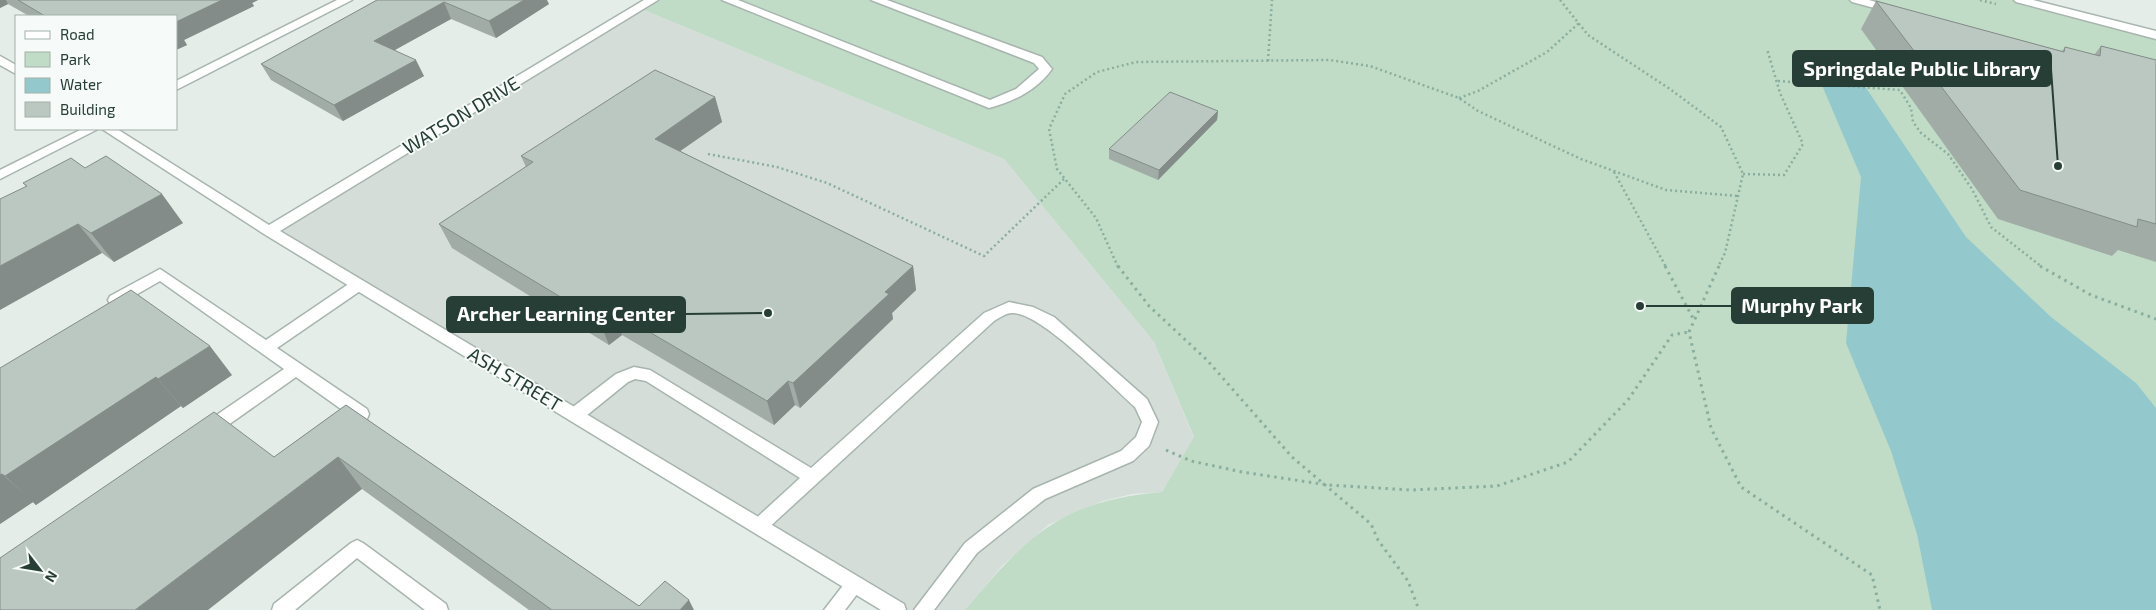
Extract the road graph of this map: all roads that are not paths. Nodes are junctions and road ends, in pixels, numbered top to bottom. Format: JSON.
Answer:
{"nodes":[{"id":1,"x":346,"y":0,"type":"edge"},
{"id":2,"x":652,"y":0,"type":"edge"},
{"id":3,"x":728,"y":0,"type":"edge"},
{"id":4,"x":877,"y":0,"type":"edge"},
{"id":5,"x":1856,"y":0,"type":"edge"},
{"id":6,"x":2020,"y":0,"type":"edge"},
{"id":7,"x":1903,"y":12,"type":"edge"},
{"id":8,"x":2156,"y":34,"type":"edge"},
{"id":9,"x":0,"y":60,"type":"edge"},
{"id":10,"x":15,"y":69,"type":"edge"},
{"id":11,"x":178,"y":85,"type":"edge"},
{"id":12,"x":90,"y":130,"type":"edge"},
{"id":13,"x":110,"y":130,"type":"edge"},
{"id":14,"x":0,"y":175,"type":"edge"},
{"id":15,"x":269,"y":231,"type":"junction"},
{"id":16,"x":358,"y":285,"type":"junction"},
{"id":17,"x":101,"y":309,"type":"edge"},
{"id":18,"x":266,"y":348,"type":"junction"},
{"id":19,"x":296,"y":369,"type":"junction"},
{"id":20,"x":360,"y":414,"type":"edge"},
{"id":21,"x":575,"y":415,"type":"junction"},
{"id":22,"x":192,"y":441,"type":"edge"},
{"id":23,"x":813,"y":478,"type":"junction"},
{"id":24,"x":759,"y":526,"type":"junction"},
{"id":25,"x":855,"y":585,"type":"junction"},
{"id":26,"x":281,"y":610,"type":"edge"},
{"id":27,"x":439,"y":610,"type":"edge"},
{"id":28,"x":833,"y":610,"type":"edge"},
{"id":29,"x":897,"y":610,"type":"edge"},
{"id":30,"x":923,"y":610,"type":"edge"}],
"edges":[{"from":1,"to":11,"type":"street"},
{"from":2,"to":15,"type":"street","name":"WATSON DRIVE"},
{"from":3,"to":4,"type":"street"},
{"from":5,"to":7,"type":"street"},
{"from":6,"to":8,"type":"street"},
{"from":9,"to":10,"type":"street"},
{"from":12,"to":14,"type":"street"},
{"from":13,"to":15,"type":"street","name":"ASH STREET"},
{"from":15,"to":16,"type":"street","name":"ASH STREET"},
{"from":16,"to":18,"type":"street"},
{"from":16,"to":21,"type":"street","name":"ASH STREET"},
{"from":17,"to":18,"type":"street"},
{"from":18,"to":19,"type":"street"},
{"from":19,"to":20,"type":"street"},
{"from":19,"to":22,"type":"street"},
{"from":21,"to":23,"type":"street"},
{"from":21,"to":24,"type":"street","name":"ASH STREET"},
{"from":23,"to":24,"type":"street"},
{"from":23,"to":30,"type":"street"},
{"from":24,"to":25,"type":"street","name":"ASH STREET"},
{"from":25,"to":28,"type":"street"},
{"from":25,"to":29,"type":"street","name":"ASH STREET"},
{"from":26,"to":27,"type":"street"}]}
